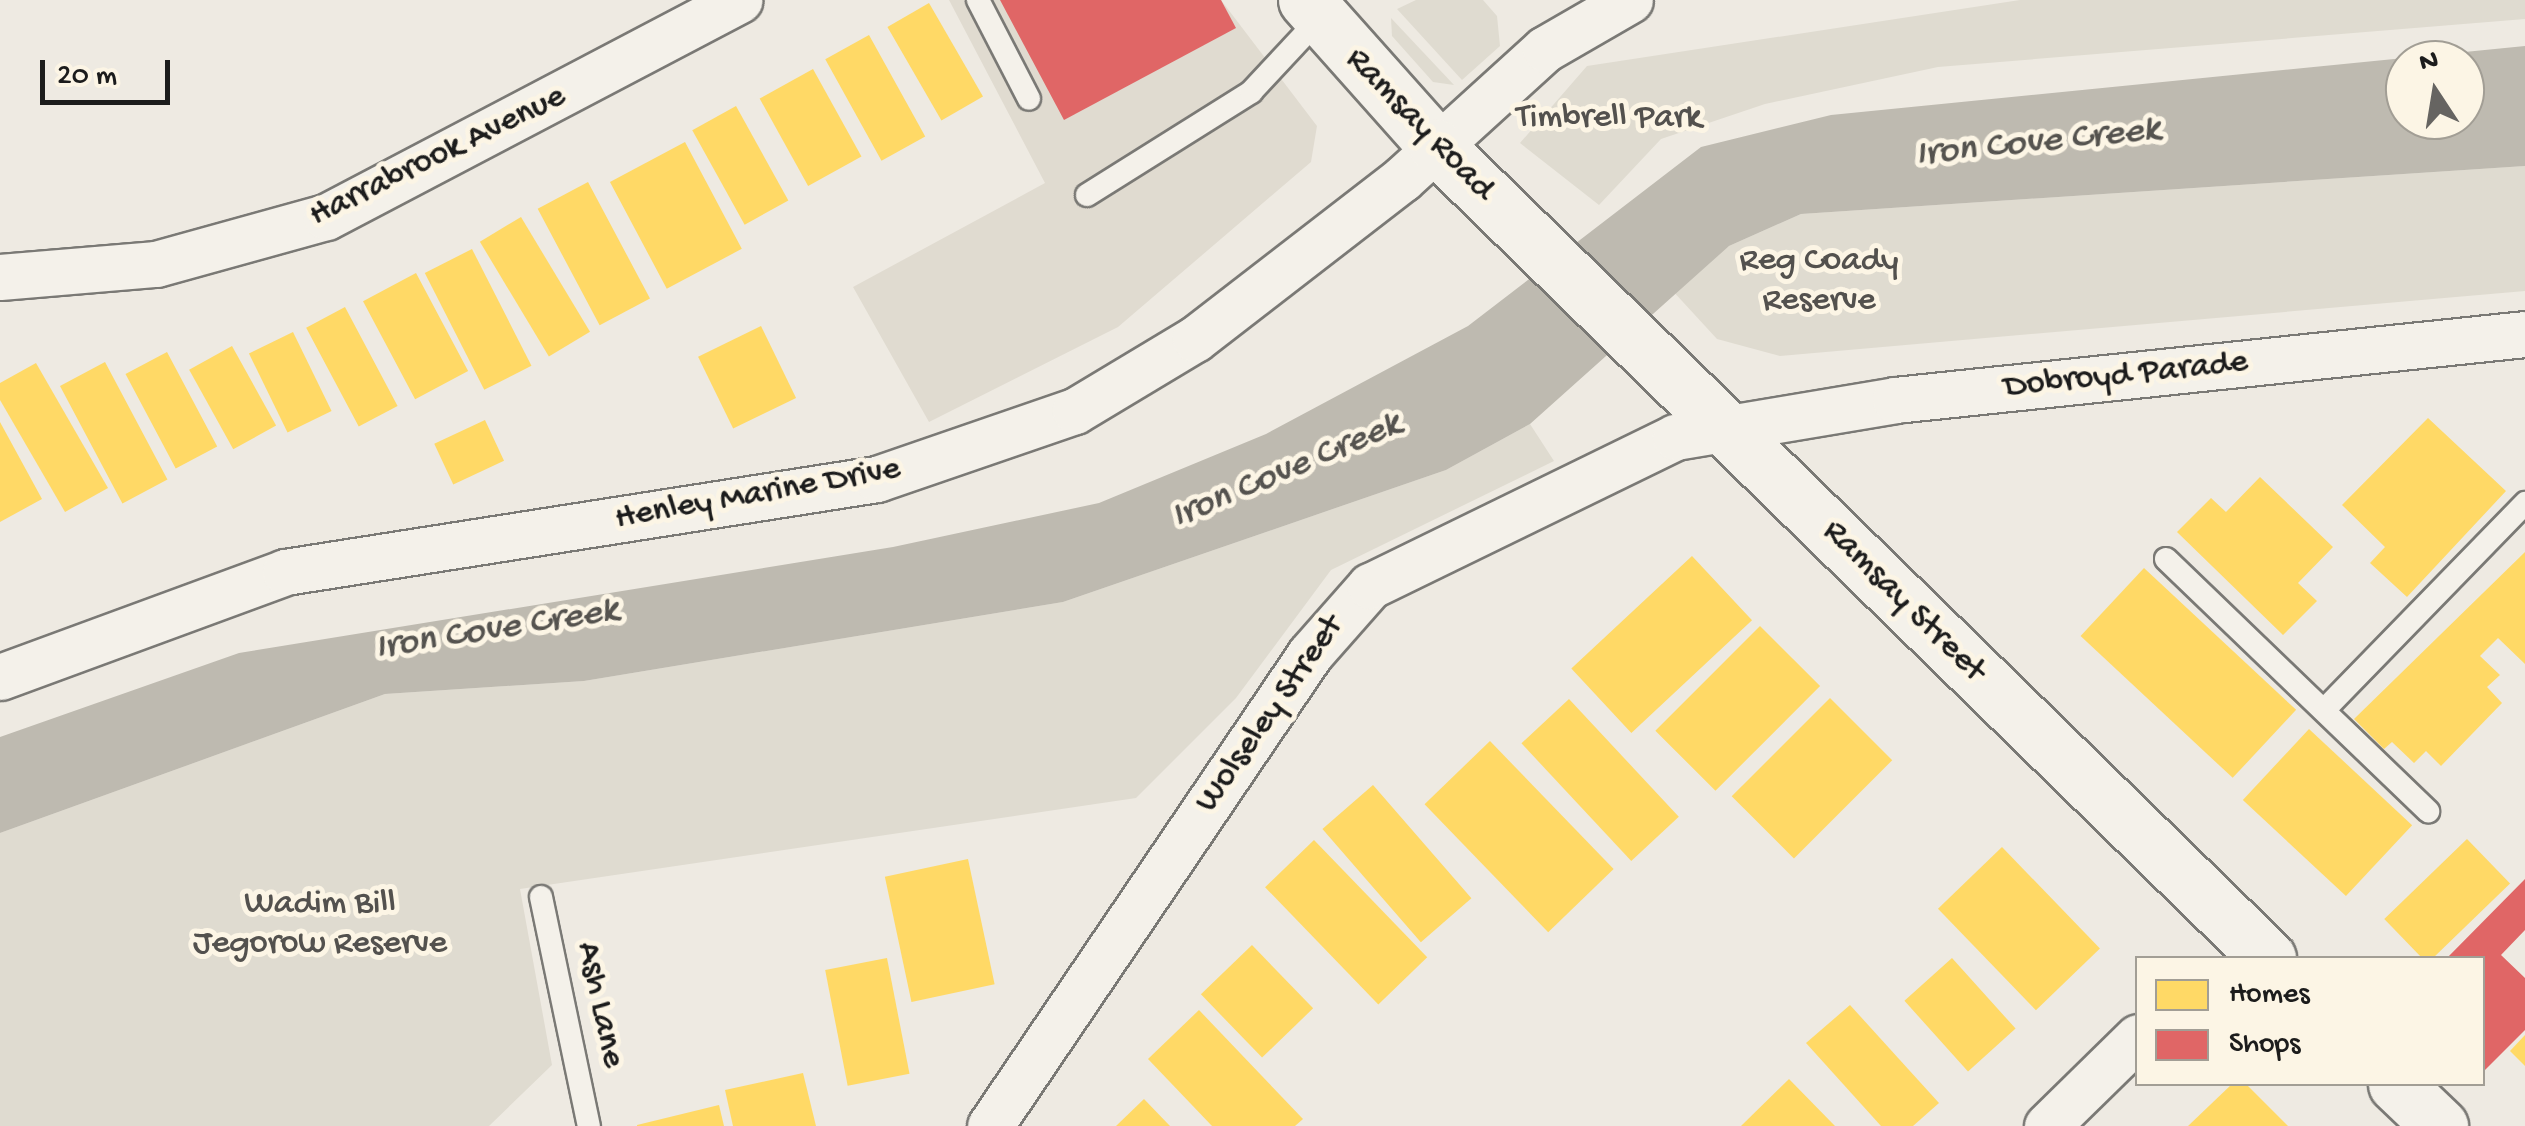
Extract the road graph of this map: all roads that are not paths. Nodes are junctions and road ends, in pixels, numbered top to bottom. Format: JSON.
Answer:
{"nodes":[{"id":1,"x":739,"y":0,"type":"edge"},
{"id":2,"x":978,"y":0,"type":"edge"},
{"id":3,"x":1630,"y":0,"type":"edge"},
{"id":4,"x":1322,"y":6,"type":"edge"},
{"id":5,"x":1030,"y":99,"type":"dead end"},
{"id":6,"x":1436,"y":147,"type":"junction"},
{"id":7,"x":1087,"y":195,"type":"dead end"},
{"id":8,"x":1539,"y":245,"type":"joint"},
{"id":9,"x":0,"y":276,"type":"edge"},
{"id":10,"x":2525,"y":334,"type":"edge"},
{"id":11,"x":1728,"y":426,"type":"junction"},
{"id":12,"x":2525,"y":503,"type":"edge"},
{"id":13,"x":2166,"y":559,"type":"dead end"},
{"id":14,"x":0,"y":676,"type":"edge"},
{"id":15,"x":2324,"y":710,"type":"junction"},
{"id":16,"x":2428,"y":811,"type":"dead end"},
{"id":17,"x":542,"y":897,"type":"dead end"},
{"id":18,"x":2244,"y":951,"type":"edge"},
{"id":19,"x":2135,"y":1041,"type":"edge"},
{"id":20,"x":2398,"y":1086,"type":"edge"},
{"id":21,"x":589,"y":1126,"type":"edge"},
{"id":22,"x":990,"y":1126,"type":"edge"},
{"id":23,"x":2047,"y":1126,"type":"edge"},
{"id":24,"x":2440,"y":1126,"type":"edge"}],
"edges":[{"from":1,"to":9,"type":"street","name":"Harrabrook Avenue"},
{"from":2,"to":5,"type":"lane"},
{"from":3,"to":6,"type":"street","name":"Henley Marine Drive"},
{"from":4,"to":6,"type":"main road","name":"Ramsay Road"},
{"from":4,"to":7,"type":"lane"},
{"from":6,"to":8,"type":"main road","name":"Ramsay Road"},
{"from":6,"to":14,"type":"street","name":"Henley Marine Drive"},
{"from":8,"to":11,"type":"main road","name":"Ramsay Street"},
{"from":10,"to":11,"type":"street","name":"Dobroyd Parade"},
{"from":11,"to":18,"type":"main road","name":"Ramsay Street"},
{"from":11,"to":22,"type":"street","name":"Wolseley Street"},
{"from":12,"to":15,"type":"lane"},
{"from":13,"to":15,"type":"lane"},
{"from":15,"to":16,"type":"lane"},
{"from":17,"to":21,"type":"lane","name":"Ash Lane"},
{"from":19,"to":23,"type":"street"},
{"from":20,"to":24,"type":"main road"}]}
